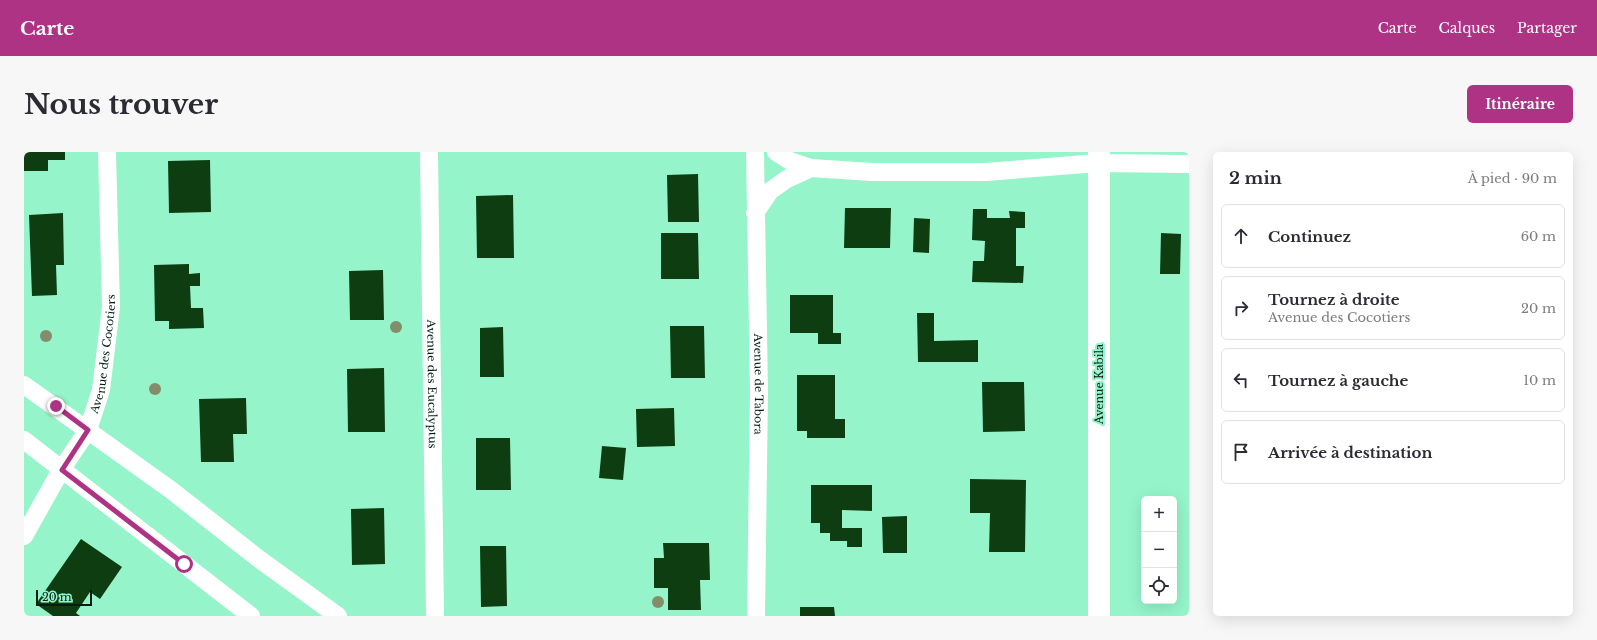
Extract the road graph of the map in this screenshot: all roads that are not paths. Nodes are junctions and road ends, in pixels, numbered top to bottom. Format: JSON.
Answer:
{"nodes":[{"id":1,"x":107,"y":152,"type":"edge"},
{"id":2,"x":429,"y":152,"type":"edge"},
{"id":3,"x":755,"y":152,"type":"edge"},
{"id":4,"x":776,"y":152,"type":"edge"},
{"id":5,"x":1069,"y":158,"type":"edge"},
{"id":6,"x":1098,"y":158,"type":"edge"},
{"id":7,"x":1189,"y":164,"type":"edge"},
{"id":8,"x":811,"y":168,"type":"junction"},
{"id":9,"x":755,"y":212,"type":"junction"},
{"id":10,"x":24,"y":384,"type":"edge"},
{"id":11,"x":88,"y":430,"type":"junction"},
{"id":12,"x":24,"y":440,"type":"edge"},
{"id":13,"x":62,"y":470,"type":"junction"},
{"id":14,"x":24,"y":536,"type":"edge"},
{"id":15,"x":251,"y":616,"type":"edge"},
{"id":16,"x":338,"y":616,"type":"edge"},
{"id":17,"x":435,"y":616,"type":"edge"},
{"id":18,"x":756,"y":616,"type":"edge"},
{"id":19,"x":1099,"y":616,"type":"edge"}],
"edges":[{"from":1,"to":11,"type":"street","name":"Avenue des Cocotiers"},
{"from":2,"to":17,"type":"street","name":"Avenue des Eucalyptus"},
{"from":3,"to":9,"type":"street","name":"Avenue de Tabora"},
{"from":4,"to":8,"type":"street"},
{"from":5,"to":6,"type":"street"},
{"from":5,"to":8,"type":"street"},
{"from":6,"to":7,"type":"street"},
{"from":6,"to":19,"type":"highway","name":"Avenue Kabila"},
{"from":8,"to":9,"type":"street"},
{"from":9,"to":18,"type":"street","name":"Avenue de Tabora"},
{"from":10,"to":11,"type":"street"},
{"from":11,"to":13,"type":"street","name":"Avenue des Cocotiers"},
{"from":11,"to":16,"type":"street"},
{"from":12,"to":13,"type":"street"},
{"from":13,"to":14,"type":"street","name":"Avenue des Cocotiers"},
{"from":13,"to":15,"type":"street"}]}
